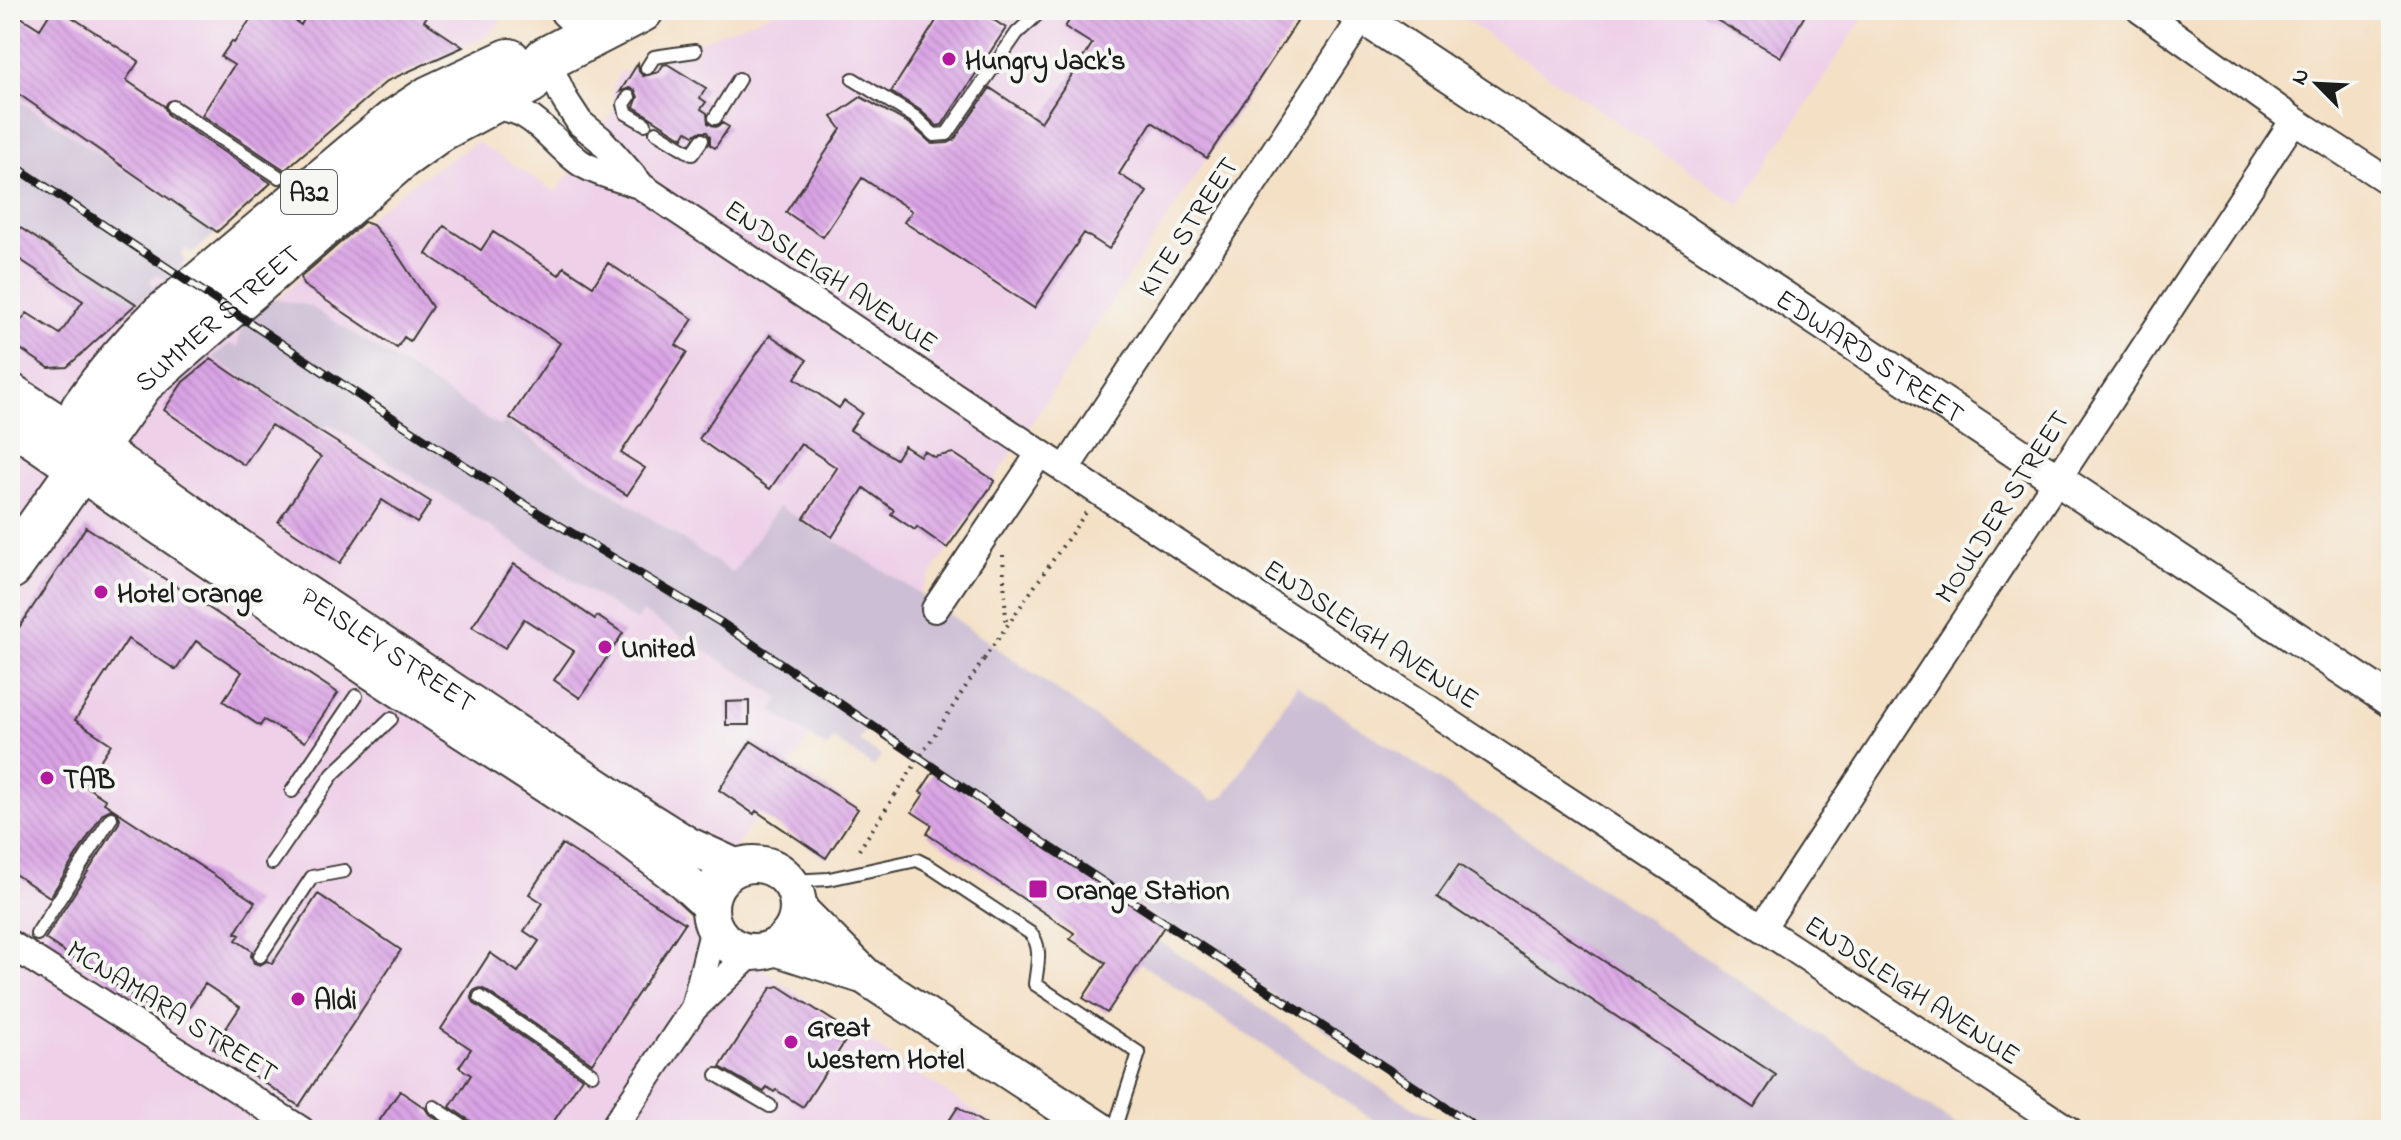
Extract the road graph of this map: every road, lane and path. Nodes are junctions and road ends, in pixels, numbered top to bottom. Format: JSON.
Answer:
{"nodes":[{"id":1,"x":641,"y":10,"type":"edge"},
{"id":2,"x":1042,"y":10,"type":"edge"},
{"id":3,"x":2140,"y":10,"type":"edge"},
{"id":4,"x":1357,"y":14,"type":"edge"},
{"id":5,"x":585,"y":18,"type":"edge"},
{"id":6,"x":695,"y":51,"type":"dead end"},
{"id":7,"x":546,"y":59,"type":"junction"},
{"id":8,"x":647,"y":68,"type":"dead end"},
{"id":9,"x":739,"y":79,"type":"dead end"},
{"id":10,"x":853,"y":79,"type":"dead end"},
{"id":11,"x":629,"y":97,"type":"dead end"},
{"id":12,"x":173,"y":107,"type":"dead end"},
{"id":13,"x":483,"y":107,"type":"junction"},
{"id":14,"x":715,"y":118,"type":"dead end"},
{"id":15,"x":2294,"y":120,"type":"junction"},
{"id":16,"x":645,"y":124,"type":"dead end"},
{"id":17,"x":656,"y":132,"type":"dead end"},
{"id":18,"x":702,"y":140,"type":"dead end"},
{"id":19,"x":279,"y":177,"type":"dead end"},
{"id":20,"x":2391,"y":183,"type":"edge"},
{"id":21,"x":641,"y":186,"type":"junction"},
{"id":22,"x":10,"y":391,"type":"edge"},
{"id":23,"x":10,"y":424,"type":"edge"},
{"id":24,"x":73,"y":450,"type":"junction"},
{"id":25,"x":1040,"y":453,"type":"junction"},
{"id":26,"x":1065,"y":470,"type":"junction"},
{"id":27,"x":2058,"y":478,"type":"junction"},
{"id":28,"x":1100,"y":493,"type":"junction"},
{"id":29,"x":1001,"y":511,"type":"junction"},
{"id":30,"x":10,"y":516,"type":"edge"},
{"id":31,"x":10,"y":567,"type":"edge"},
{"id":32,"x":935,"y":609,"type":"dead end"},
{"id":33,"x":1007,"y":624,"type":"junction"},
{"id":34,"x":356,"y":696,"type":"dead end"},
{"id":35,"x":2391,"y":701,"type":"edge"},
{"id":36,"x":391,"y":719,"type":"dead end"},
{"id":37,"x":292,"y":791,"type":"dead end"},
{"id":38,"x":111,"y":818,"type":"dead end"},
{"id":39,"x":859,"y":850,"type":"dead end"},
{"id":40,"x":272,"y":863,"type":"dead end"},
{"id":41,"x":735,"y":867,"type":"junction"},
{"id":42,"x":344,"y":871,"type":"dead end"},
{"id":43,"x":794,"y":895,"type":"junction"},
{"id":44,"x":712,"y":916,"type":"junction"},
{"id":45,"x":1762,"y":928,"type":"junction"},
{"id":46,"x":37,"y":934,"type":"dead end"},
{"id":47,"x":10,"y":944,"type":"edge"},
{"id":48,"x":764,"y":949,"type":"junction"},
{"id":49,"x":260,"y":956,"type":"dead end"},
{"id":50,"x":865,"y":976,"type":"junction"},
{"id":51,"x":480,"y":997,"type":"dead end"},
{"id":52,"x":694,"y":1008,"type":"junction"},
{"id":53,"x":592,"y":1074,"type":"dead end"},
{"id":54,"x":717,"y":1075,"type":"dead end"},
{"id":55,"x":770,"y":1106,"type":"dead end"},
{"id":56,"x":434,"y":1107,"type":"dead end"},
{"id":57,"x":301,"y":1130,"type":"edge"},
{"id":58,"x":468,"y":1130,"type":"edge"},
{"id":59,"x":612,"y":1130,"type":"edge"},
{"id":60,"x":1099,"y":1130,"type":"edge"},
{"id":61,"x":1114,"y":1130,"type":"edge"},
{"id":62,"x":2069,"y":1130,"type":"edge"}],
"edges":[{"from":1,"to":5,"type":"highway","number":"A32"},
{"from":2,"to":10,"type":"lane"},
{"from":3,"to":15,"type":"street"},
{"from":4,"to":26,"type":"street","name":"KITE STREET"},
{"from":4,"to":27,"type":"street","name":"EDWARD STREET"},
{"from":5,"to":7,"type":"highway","name":"SUMMER STREET","number":"A32"},
{"from":6,"to":8,"type":"lane"},
{"from":7,"to":13,"type":"highway","name":"SUMMER STREET","number":"A32"},
{"from":7,"to":21,"type":"street","name":"ENDSLEIGH AVENUE"},
{"from":7,"to":24,"type":"highway","name":"SUMMER STREET","number":"A32"},
{"from":9,"to":14,"type":"lane"},
{"from":11,"to":16,"type":"lane"},
{"from":12,"to":19,"type":"lane"},
{"from":13,"to":21,"type":"street","name":"ENDSLEIGH AVENUE"},
{"from":13,"to":24,"type":"highway","name":"SUMMER STREET","number":"A32"},
{"from":15,"to":20,"type":"street"},
{"from":15,"to":27,"type":"street","name":"MOULDER STREET"},
{"from":17,"to":18,"type":"lane"},
{"from":21,"to":25,"type":"street","name":"ENDSLEIGH AVENUE"},
{"from":22,"to":24,"type":"main road","name":"PEISLEY STREET"},
{"from":23,"to":24,"type":"main road","name":"PEISLEY STREET"},
{"from":24,"to":30,"type":"highway","name":"SUMMER STREET","number":"A32"},
{"from":24,"to":31,"type":"highway","name":"SUMMER STREET","number":"A32"},
{"from":24,"to":41,"type":"main road","name":"PEISLEY STREET"},
{"from":24,"to":44,"type":"main road","name":"PEISLEY STREET"},
{"from":25,"to":26,"type":"street","name":"ENDSLEIGH AVENUE"},
{"from":25,"to":29,"type":"street"},
{"from":26,"to":28,"type":"street","name":"ENDSLEIGH AVENUE"},
{"from":27,"to":35,"type":"street","name":"EDWARD STREET"},
{"from":27,"to":45,"type":"street","name":"MOULDER STREET"},
{"from":28,"to":33,"type":"path"},
{"from":28,"to":45,"type":"street","name":"ENDSLEIGH AVENUE"},
{"from":29,"to":32,"type":"street"},
{"from":29,"to":33,"type":"path"},
{"from":33,"to":39,"type":"path","bridge":true},
{"from":34,"to":37,"type":"lane"},
{"from":36,"to":40,"type":"lane"},
{"from":38,"to":46,"type":"lane"},
{"from":41,"to":43,"type":"main road"},
{"from":41,"to":44,"type":"main road"},
{"from":42,"to":49,"type":"lane"},
{"from":43,"to":48,"type":"main road"},
{"from":43,"to":50,"type":"main road"},
{"from":43,"to":61,"type":"lane"},
{"from":44,"to":48,"type":"main road"},
{"from":44,"to":52,"type":"street"},
{"from":45,"to":62,"type":"street","name":"ENDSLEIGH AVENUE"},
{"from":47,"to":57,"type":"street","name":"MCNAMARA STREET"},
{"from":48,"to":50,"type":"main road"},
{"from":48,"to":52,"type":"street"},
{"from":50,"to":60,"type":"main road"},
{"from":51,"to":53,"type":"lane"},
{"from":52,"to":59,"type":"street"},
{"from":54,"to":55,"type":"lane"},
{"from":56,"to":58,"type":"lane"}]}
